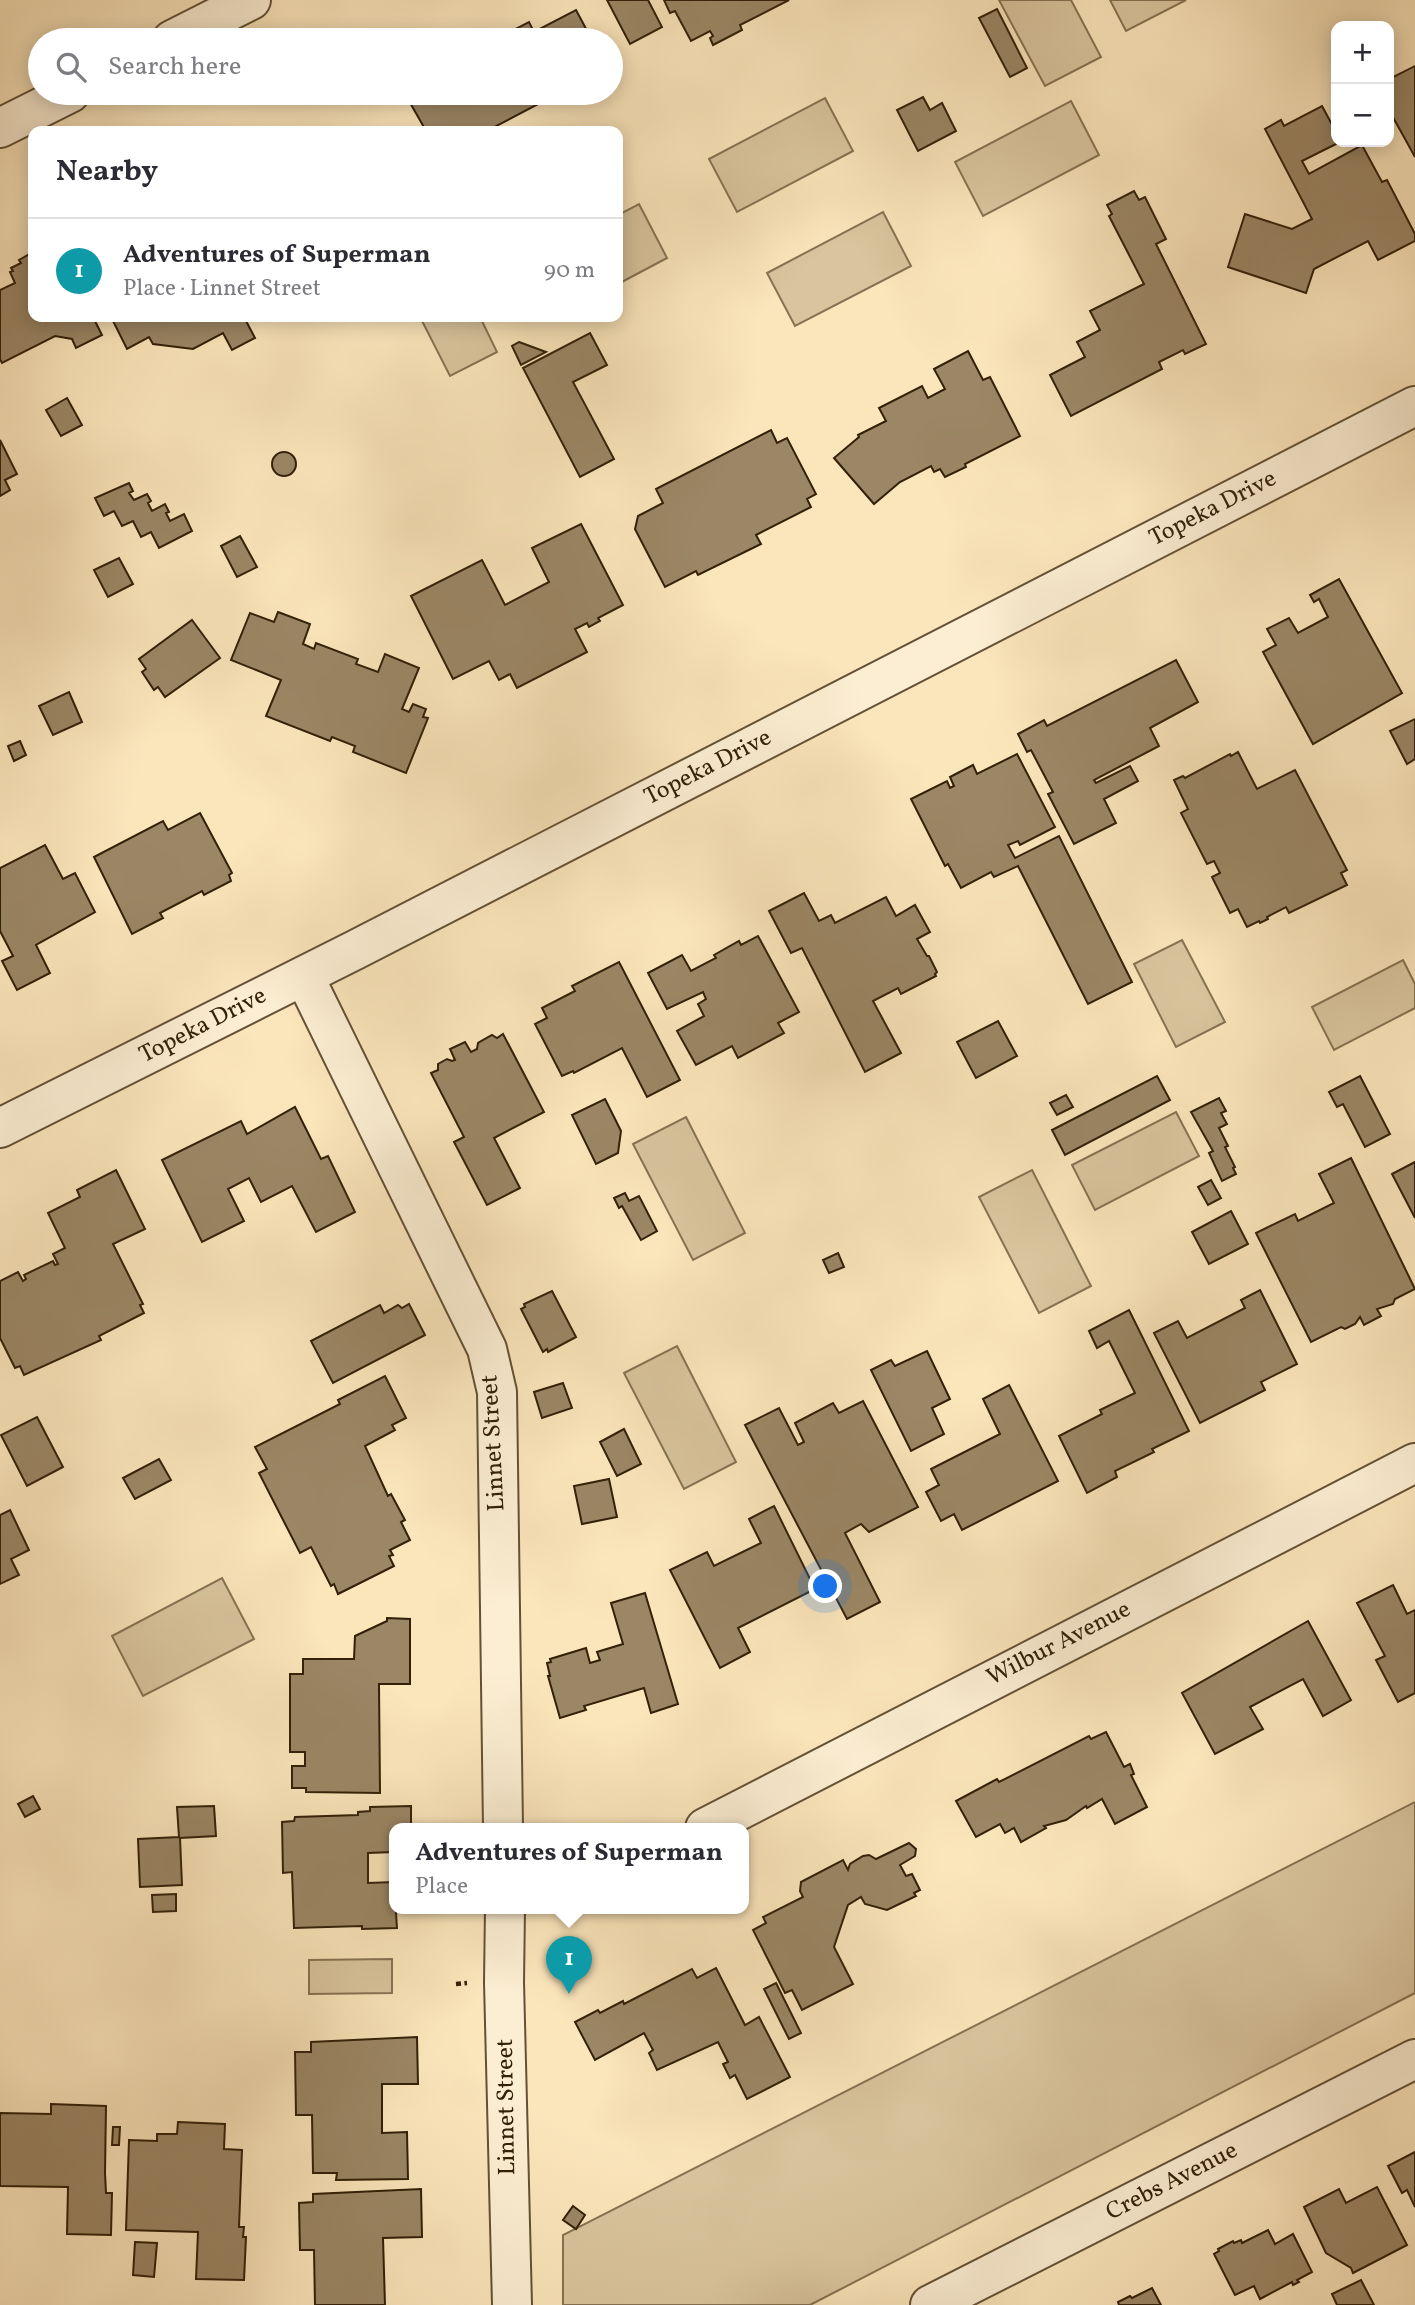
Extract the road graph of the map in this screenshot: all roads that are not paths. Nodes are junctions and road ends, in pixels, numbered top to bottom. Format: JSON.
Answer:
{"nodes":[{"id":1,"x":251,"y":0,"type":"edge"},
{"id":2,"x":196,"y":28,"type":"edge"},
{"id":3,"x":46,"y":105,"type":"edge"},
{"id":4,"x":0,"y":128,"type":"edge"},
{"id":5,"x":1415,"y":406,"type":"edge"},
{"id":6,"x":304,"y":975,"type":"junction"},
{"id":7,"x":0,"y":1128,"type":"edge"},
{"id":8,"x":1415,"y":1463,"type":"edge"},
{"id":9,"x":503,"y":1823,"type":"edge"},
{"id":10,"x":715,"y":1823,"type":"edge"},
{"id":11,"x":511,"y":1914,"type":"edge"},
{"id":12,"x":1415,"y":2059,"type":"edge"},
{"id":13,"x":512,"y":2305,"type":"edge"},
{"id":14,"x":930,"y":2305,"type":"edge"}],
"edges":[{"from":1,"to":2,"type":"street"},
{"from":3,"to":4,"type":"street"},
{"from":5,"to":6,"type":"street","name":"Topeka Drive"},
{"from":6,"to":7,"type":"street","name":"Topeka Drive"},
{"from":6,"to":9,"type":"street","name":"Linnet Street"},
{"from":8,"to":10,"type":"street","name":"Wilbur Avenue"},
{"from":11,"to":13,"type":"street","name":"Linnet Street"},
{"from":12,"to":14,"type":"street","name":"Crebs Avenue"}]}
